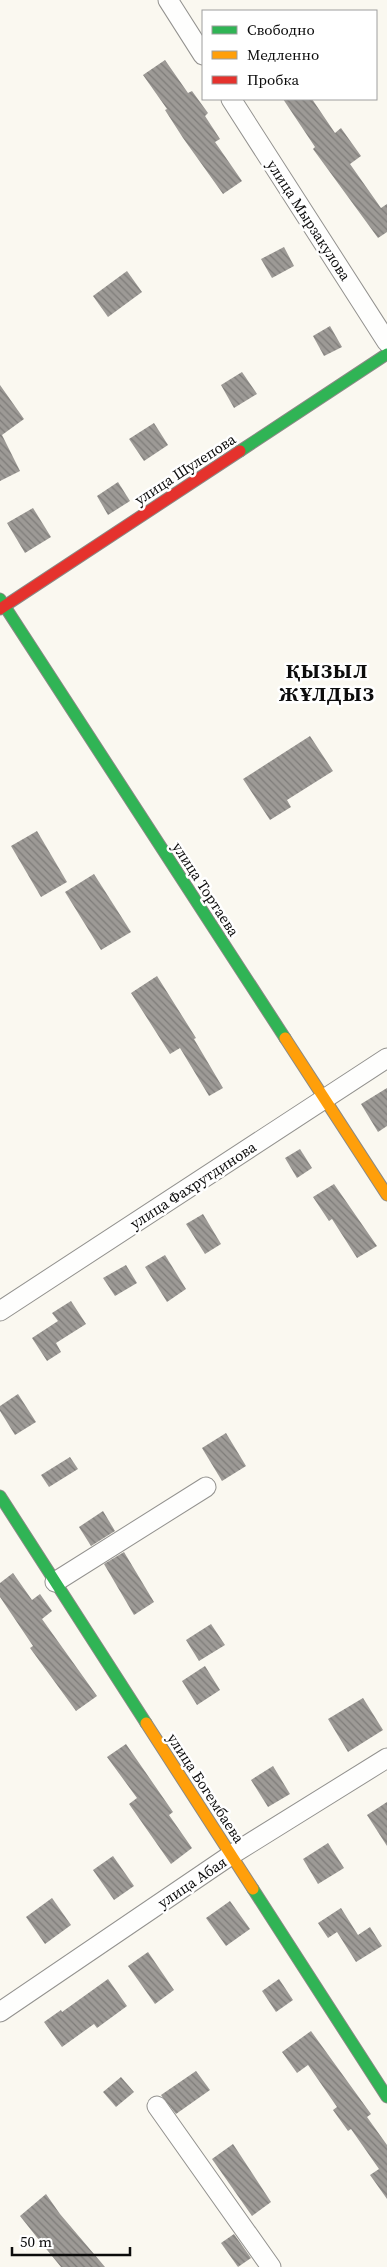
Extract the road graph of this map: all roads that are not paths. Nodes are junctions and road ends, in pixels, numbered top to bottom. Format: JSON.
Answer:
{"nodes":[{"id":1,"x":168,"y":0,"type":"edge"},
{"id":2,"x":202,"y":53,"type":"edge"},
{"id":3,"x":232,"y":100,"type":"edge"},
{"id":4,"x":387,"y":342,"type":"edge"},
{"id":5,"x":387,"y":354,"type":"edge"},
{"id":6,"x":1,"y":605,"type":"edge"},
{"id":7,"x":387,"y":1058,"type":"edge"},
{"id":8,"x":325,"y":1099,"type":"junction"},
{"id":9,"x":387,"y":1195,"type":"edge"},
{"id":10,"x":0,"y":1311,"type":"edge"},
{"id":11,"x":206,"y":1487,"type":"dead end"},
{"id":12,"x":0,"y":1496,"type":"edge"},
{"id":13,"x":55,"y":1582,"type":"junction"},
{"id":14,"x":387,"y":1758,"type":"edge"},
{"id":15,"x":231,"y":1855,"type":"junction"},
{"id":16,"x":0,"y":2012,"type":"edge"},
{"id":17,"x":387,"y":2097,"type":"edge"},
{"id":18,"x":157,"y":2106,"type":"dead end"},
{"id":19,"x":271,"y":2267,"type":"edge"}],
"edges":[{"from":1,"to":2,"type":"street"},
{"from":3,"to":4,"type":"street","name":"улица Мырзакулова"},
{"from":5,"to":6,"type":"street","name":"улица Шулепова"},
{"from":6,"to":8,"type":"street","name":"улица Тортаева"},
{"from":7,"to":8,"type":"street","name":"улица Фахрутдинова"},
{"from":8,"to":9,"type":"street","name":"улица Тортаева"},
{"from":8,"to":10,"type":"street","name":"улица Фахрутдинова"},
{"from":11,"to":13,"type":"street"},
{"from":12,"to":13,"type":"street","name":"улица Богембаева"},
{"from":13,"to":15,"type":"street","name":"улица Богембаева"},
{"from":14,"to":15,"type":"street","name":"улица Абая"},
{"from":15,"to":16,"type":"street","name":"улица Абая"},
{"from":15,"to":17,"type":"street","name":"улица Богембаева"},
{"from":18,"to":19,"type":"street"}]}
